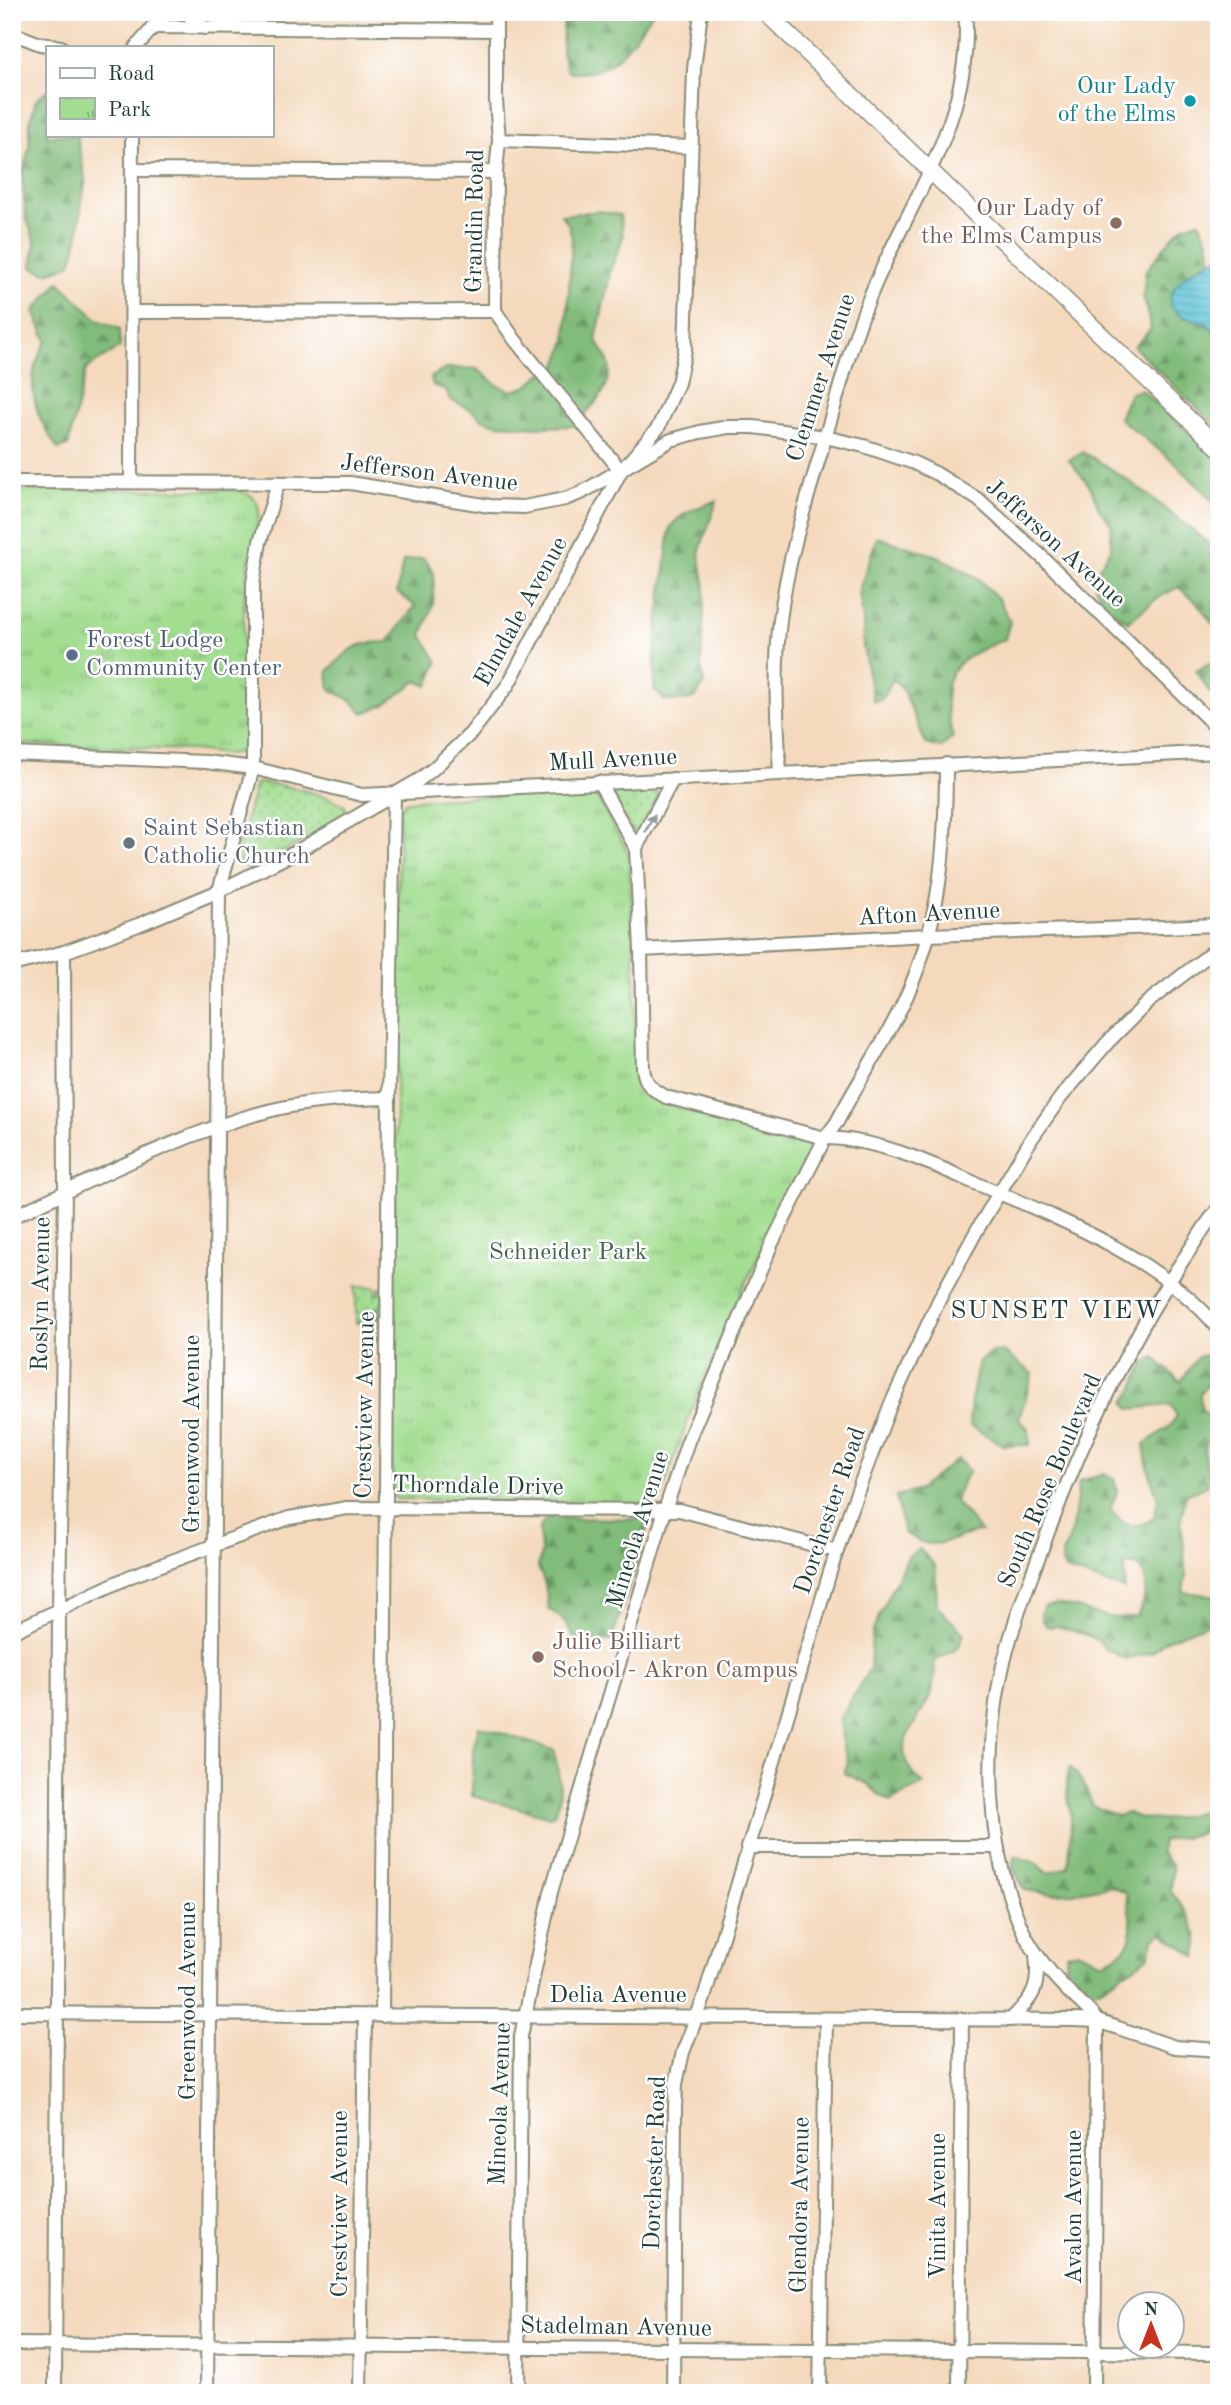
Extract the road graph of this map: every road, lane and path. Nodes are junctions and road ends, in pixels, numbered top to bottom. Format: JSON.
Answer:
{"nodes":[{"id":1,"x":167,"y":12,"type":"edge"},
{"id":2,"x":189,"y":12,"type":"edge"},
{"id":3,"x":496,"y":12,"type":"edge"},
{"id":4,"x":701,"y":12,"type":"edge"},
{"id":5,"x":765,"y":12,"type":"edge"},
{"id":6,"x":965,"y":12,"type":"edge"},
{"id":7,"x":152,"y":27,"type":"junction"},
{"id":8,"x":205,"y":29,"type":"junction"},
{"id":9,"x":496,"y":30,"type":"junction"},
{"id":10,"x":12,"y":33,"type":"edge"},
{"id":11,"x":54,"y":46,"type":"edge"},
{"id":12,"x":135,"y":46,"type":"edge"},
{"id":13,"x":132,"y":136,"type":"edge"},
{"id":14,"x":499,"y":140,"type":"junction"},
{"id":15,"x":691,"y":147,"type":"junction"},
{"id":16,"x":134,"y":170,"type":"junction"},
{"id":17,"x":930,"y":171,"type":"junction"},
{"id":18,"x":496,"y":172,"type":"junction"},
{"id":19,"x":495,"y":311,"type":"junction"},
{"id":20,"x":133,"y":312,"type":"junction"},
{"id":21,"x":825,"y":437,"type":"junction"},
{"id":22,"x":1219,"y":448,"type":"edge"},
{"id":23,"x":621,"y":471,"type":"junction"},
{"id":24,"x":131,"y":481,"type":"junction"},
{"id":25,"x":12,"y":482,"type":"edge"},
{"id":26,"x":278,"y":483,"type":"junction"},
{"id":27,"x":1219,"y":730,"type":"edge"},
{"id":28,"x":1219,"y":752,"type":"edge"},
{"id":29,"x":12,"y":754,"type":"edge"},
{"id":30,"x":946,"y":764,"type":"junction"},
{"id":31,"x":253,"y":768,"type":"junction"},
{"id":32,"x":780,"y":773,"type":"junction"},
{"id":33,"x":673,"y":779,"type":"junction"},
{"id":34,"x":599,"y":782,"type":"junction"},
{"id":35,"x":394,"y":794,"type":"junction"},
{"id":36,"x":636,"y":848,"type":"junction"},
{"id":37,"x":219,"y":891,"type":"junction"},
{"id":38,"x":1219,"y":925,"type":"edge"},
{"id":39,"x":929,"y":935,"type":"junction"},
{"id":40,"x":1219,"y":947,"type":"edge"},
{"id":41,"x":641,"y":950,"type":"junction"},
{"id":42,"x":64,"y":952,"type":"junction"},
{"id":43,"x":12,"y":965,"type":"edge"},
{"id":44,"x":389,"y":1098,"type":"junction"},
{"id":45,"x":217,"y":1126,"type":"junction"},
{"id":46,"x":825,"y":1138,"type":"junction"},
{"id":47,"x":999,"y":1192,"type":"junction"},
{"id":48,"x":65,"y":1193,"type":"junction"},
{"id":49,"x":1219,"y":1208,"type":"edge"},
{"id":50,"x":12,"y":1217,"type":"edge"},
{"id":51,"x":1168,"y":1283,"type":"junction"},
{"id":52,"x":1219,"y":1329,"type":"edge"},
{"id":53,"x":386,"y":1506,"type":"junction"},
{"id":54,"x":665,"y":1510,"type":"junction"},
{"id":55,"x":214,"y":1546,"type":"junction"},
{"id":56,"x":837,"y":1551,"type":"junction"},
{"id":57,"x":59,"y":1610,"type":"junction"},
{"id":58,"x":12,"y":1632,"type":"edge"},
{"id":59,"x":747,"y":1847,"type":"junction"},
{"id":60,"x":997,"y":1847,"type":"junction"},
{"id":61,"x":1036,"y":1954,"type":"junction"},
{"id":62,"x":12,"y":2013,"type":"edge"},
{"id":63,"x":57,"y":2014,"type":"junction"},
{"id":64,"x":210,"y":2014,"type":"junction"},
{"id":65,"x":365,"y":2015,"type":"junction"},
{"id":66,"x":382,"y":2015,"type":"junction"},
{"id":67,"x":524,"y":2016,"type":"junction"},
{"id":68,"x":697,"y":2018,"type":"junction"},
{"id":69,"x":826,"y":2019,"type":"junction"},
{"id":70,"x":962,"y":2020,"type":"junction"},
{"id":71,"x":1010,"y":2020,"type":"junction"},
{"id":72,"x":1097,"y":2021,"type":"junction"},
{"id":73,"x":1219,"y":2050,"type":"edge"},
{"id":74,"x":12,"y":2344,"type":"edge"},
{"id":75,"x":55,"y":2344,"type":"junction"},
{"id":76,"x":208,"y":2346,"type":"junction"},
{"id":77,"x":361,"y":2346,"type":"junction"},
{"id":78,"x":518,"y":2348,"type":"junction"},
{"id":79,"x":820,"y":2349,"type":"junction"},
{"id":80,"x":674,"y":2350,"type":"junction"},
{"id":81,"x":959,"y":2351,"type":"junction"},
{"id":82,"x":1095,"y":2352,"type":"junction"},
{"id":83,"x":1219,"y":2353,"type":"edge"},
{"id":84,"x":55,"y":2393,"type":"edge"},
{"id":85,"x":208,"y":2393,"type":"edge"},
{"id":86,"x":360,"y":2393,"type":"edge"},
{"id":87,"x":517,"y":2393,"type":"edge"},
{"id":88,"x":673,"y":2393,"type":"edge"},
{"id":89,"x":820,"y":2393,"type":"edge"},
{"id":90,"x":959,"y":2393,"type":"edge"},
{"id":91,"x":1094,"y":2393,"type":"edge"}],
"edges":[{"from":1,"to":7,"type":"street"},
{"from":2,"to":8,"type":"street"},
{"from":3,"to":9,"type":"street","name":"Grandin Road"},
{"from":4,"to":15,"type":"street","name":"Elmdale Avenue"},
{"from":5,"to":17,"type":"main road"},
{"from":6,"to":17,"type":"street","name":"Clemmer Avenue"},
{"from":7,"to":8,"type":"street"},
{"from":7,"to":12,"type":"street"},
{"from":8,"to":9,"type":"street"},
{"from":9,"to":14,"type":"street","name":"Grandin Road"},
{"from":10,"to":11,"type":"street"},
{"from":13,"to":16,"type":"street"},
{"from":14,"to":15,"type":"street"},
{"from":14,"to":18,"type":"street","name":"Grandin Road"},
{"from":15,"to":23,"type":"street","name":"Elmdale Avenue"},
{"from":16,"to":18,"type":"street"},
{"from":16,"to":20,"type":"street"},
{"from":17,"to":21,"type":"street","name":"Clemmer Avenue"},
{"from":17,"to":22,"type":"main road"},
{"from":18,"to":19,"type":"street","name":"Grandin Road"},
{"from":19,"to":20,"type":"street"},
{"from":19,"to":23,"type":"street","name":"Grandin Road"},
{"from":20,"to":24,"type":"street"},
{"from":21,"to":23,"type":"street","name":"Jefferson Avenue"},
{"from":21,"to":27,"type":"street","name":"Jefferson Avenue"},
{"from":21,"to":32,"type":"street","name":"Clemmer Avenue"},
{"from":23,"to":26,"type":"street","name":"Jefferson Avenue"},
{"from":23,"to":35,"type":"street","name":"Elmdale Avenue"},
{"from":24,"to":25,"type":"street","name":"Jefferson Avenue"},
{"from":24,"to":26,"type":"street","name":"Jefferson Avenue"},
{"from":26,"to":31,"type":"street","name":"Greenwood Avenue"},
{"from":28,"to":30,"type":"street","name":"Mull Avenue"},
{"from":29,"to":31,"type":"street","name":"Mull Avenue"},
{"from":30,"to":32,"type":"street","name":"Mull Avenue"},
{"from":30,"to":39,"type":"street","name":"Mineola Avenue"},
{"from":31,"to":35,"type":"street","name":"Mull Avenue"},
{"from":31,"to":37,"type":"street","name":"Greenwood Avenue"},
{"from":32,"to":33,"type":"street","name":"Mull Avenue"},
{"from":33,"to":34,"type":"street","name":"Mull Avenue"},
{"from":36,"to":33,"type":"street","one_way":true},
{"from":34,"to":35,"type":"street","name":"Mull Avenue"},
{"from":34,"to":36,"type":"street"},
{"from":35,"to":37,"type":"street","name":"Elmdale Avenue"},
{"from":35,"to":44,"type":"street","name":"Crestview Avenue"},
{"from":36,"to":41,"type":"street"},
{"from":37,"to":42,"type":"street","name":"Elmdale Avenue"},
{"from":37,"to":45,"type":"street","name":"Greenwood Avenue"},
{"from":38,"to":39,"type":"street","name":"Afton Avenue"},
{"from":39,"to":41,"type":"street","name":"Afton Avenue"},
{"from":39,"to":46,"type":"street","name":"Mineola Avenue"},
{"from":40,"to":47,"type":"street","name":"Dorchester Road"},
{"from":41,"to":46,"type":"street"},
{"from":42,"to":43,"type":"street","name":"Elmdale Avenue"},
{"from":42,"to":48,"type":"street","name":"Roslyn Avenue"},
{"from":44,"to":45,"type":"street"},
{"from":44,"to":53,"type":"street","name":"Crestview Avenue"},
{"from":45,"to":48,"type":"street"},
{"from":45,"to":55,"type":"street","name":"Greenwood Avenue"},
{"from":46,"to":47,"type":"street"},
{"from":46,"to":54,"type":"street","name":"Mineola Avenue"},
{"from":47,"to":51,"type":"street"},
{"from":47,"to":56,"type":"street","name":"Dorchester Road"},
{"from":48,"to":50,"type":"street"},
{"from":48,"to":57,"type":"street","name":"Roslyn Avenue"},
{"from":49,"to":51,"type":"street","name":"South Rose Boulevard"},
{"from":51,"to":52,"type":"street"},
{"from":51,"to":60,"type":"street","name":"South Rose Boulevard"},
{"from":53,"to":54,"type":"street","name":"Thorndale Drive"},
{"from":53,"to":55,"type":"street","name":"Thorndale Drive"},
{"from":53,"to":66,"type":"street","name":"Crestview Avenue"},
{"from":54,"to":56,"type":"street","name":"Thorndale Drive"},
{"from":54,"to":67,"type":"street","name":"Mineola Avenue"},
{"from":55,"to":57,"type":"street","name":"Thorndale Drive"},
{"from":55,"to":64,"type":"street","name":"Greenwood Avenue"},
{"from":56,"to":59,"type":"street","name":"Dorchester Road"},
{"from":57,"to":58,"type":"street","name":"Thorndale Drive"},
{"from":57,"to":63,"type":"street","name":"Roslyn Avenue"},
{"from":59,"to":60,"type":"street"},
{"from":59,"to":68,"type":"street","name":"Dorchester Road"},
{"from":60,"to":61,"type":"street","name":"South Rose Boulevard"},
{"from":61,"to":71,"type":"street","name":"South Rose Boulevard"},
{"from":61,"to":72,"type":"street","name":"South Rose Boulevard"},
{"from":62,"to":63,"type":"street","name":"Delia Avenue"},
{"from":63,"to":64,"type":"street","name":"Delia Avenue"},
{"from":63,"to":75,"type":"street","name":"Roslyn Avenue"},
{"from":64,"to":65,"type":"street","name":"Delia Avenue"},
{"from":64,"to":76,"type":"street","name":"Greenwood Avenue"},
{"from":65,"to":66,"type":"street","name":"Delia Avenue"},
{"from":65,"to":77,"type":"street","name":"Crestview Avenue"},
{"from":66,"to":67,"type":"street","name":"Delia Avenue"},
{"from":67,"to":68,"type":"street","name":"Delia Avenue"},
{"from":67,"to":78,"type":"street","name":"Mineola Avenue"},
{"from":68,"to":69,"type":"street","name":"Delia Avenue"},
{"from":68,"to":80,"type":"street","name":"Dorchester Road"},
{"from":69,"to":70,"type":"street","name":"Delia Avenue"},
{"from":69,"to":79,"type":"street","name":"Glendora Avenue"},
{"from":70,"to":71,"type":"street","name":"Delia Avenue"},
{"from":70,"to":81,"type":"street","name":"Vinita Avenue"},
{"from":71,"to":72,"type":"street","name":"Delia Avenue"},
{"from":72,"to":73,"type":"street","name":"Delia Avenue"},
{"from":72,"to":82,"type":"street","name":"Avalon Avenue"},
{"from":74,"to":75,"type":"street","name":"Stadelman Avenue"},
{"from":75,"to":76,"type":"street","name":"Stadelman Avenue"},
{"from":75,"to":84,"type":"street","name":"Roslyn Avenue"},
{"from":76,"to":77,"type":"street","name":"Stadelman Avenue"},
{"from":76,"to":85,"type":"street","name":"Greenwood Avenue"},
{"from":77,"to":78,"type":"street","name":"Stadelman Avenue"},
{"from":77,"to":86,"type":"street","name":"Crestview Avenue"},
{"from":78,"to":80,"type":"street","name":"Stadelman Avenue"},
{"from":78,"to":87,"type":"street","name":"Mineola Avenue"},
{"from":79,"to":80,"type":"street","name":"Stadelman Avenue"},
{"from":79,"to":81,"type":"street","name":"Stadelman Avenue"},
{"from":79,"to":89,"type":"street","name":"Glendora Avenue"},
{"from":80,"to":88,"type":"street","name":"Dorchester Road"},
{"from":81,"to":82,"type":"street","name":"Stadelman Avenue"},
{"from":81,"to":90,"type":"street","name":"Vinita Avenue"},
{"from":82,"to":83,"type":"street","name":"Stadelman Avenue"},
{"from":82,"to":91,"type":"street","name":"Avalon Avenue"}]}
